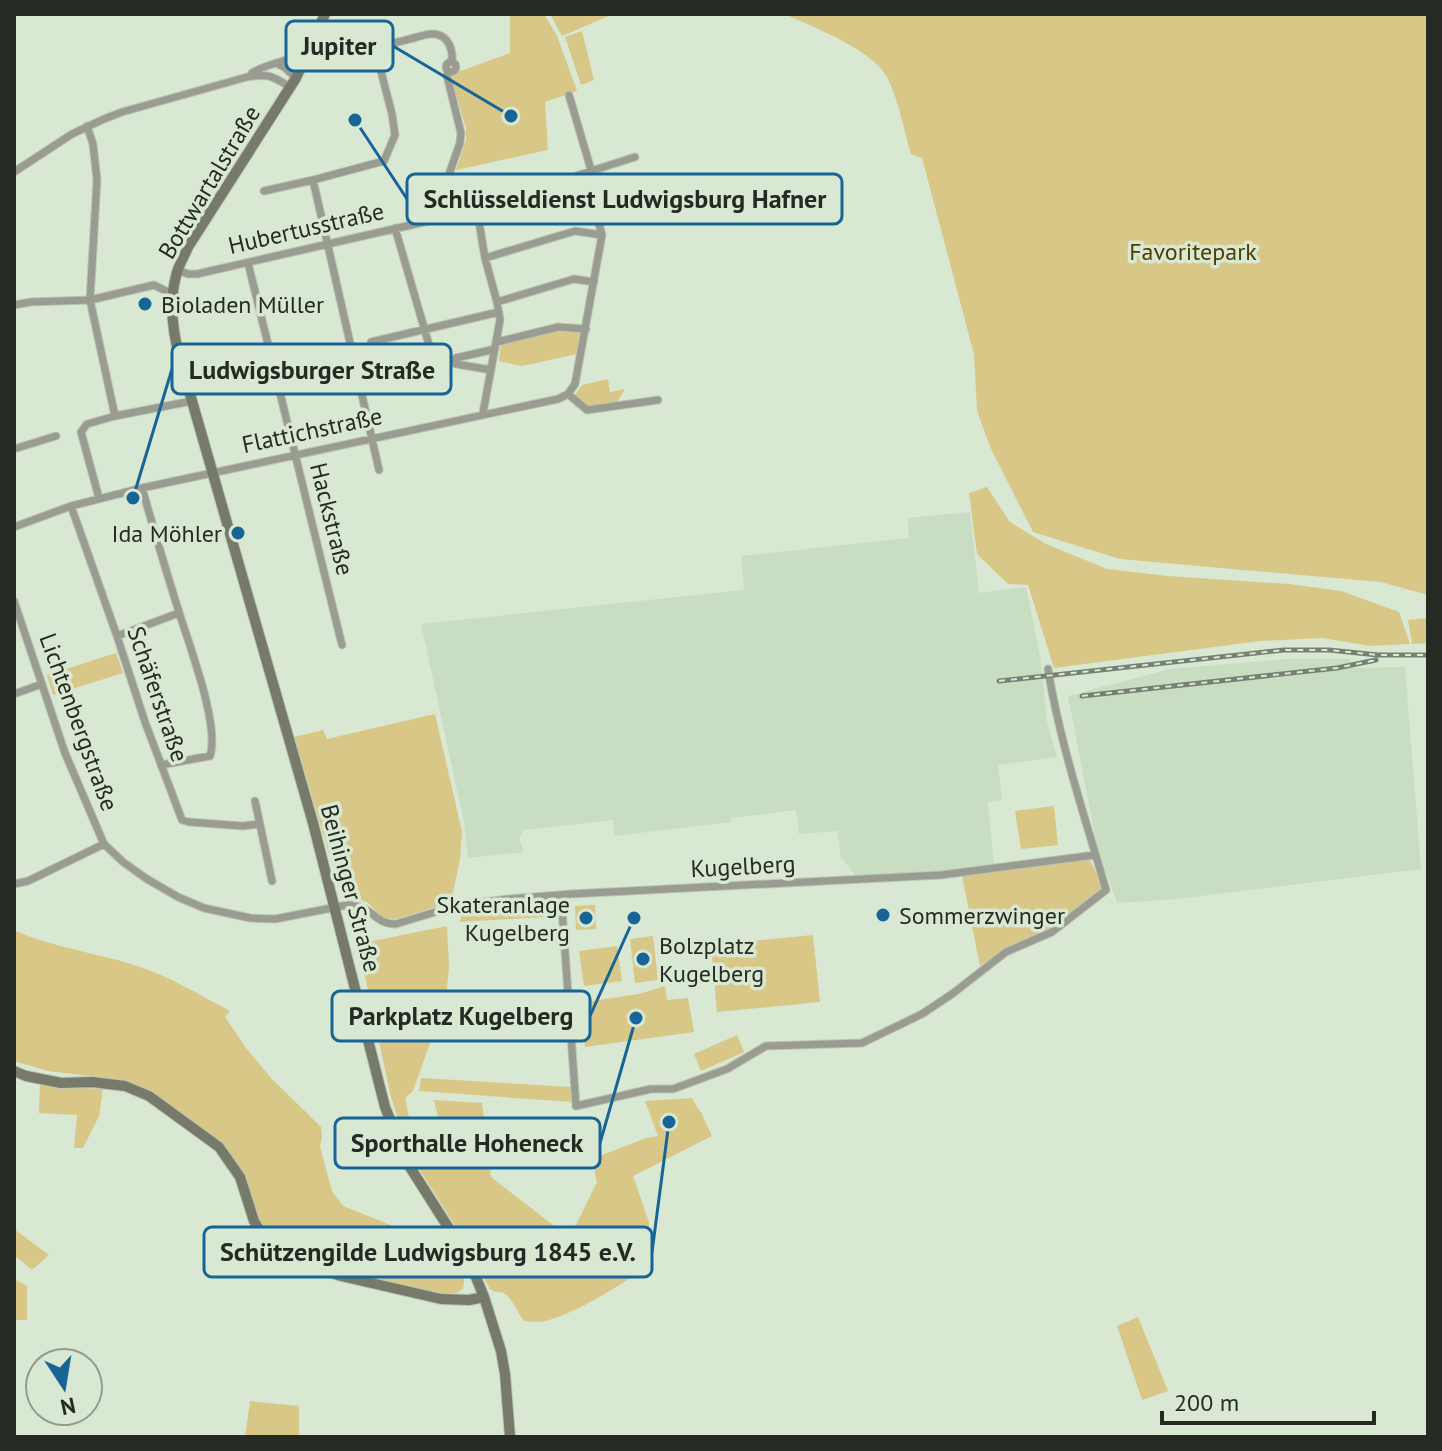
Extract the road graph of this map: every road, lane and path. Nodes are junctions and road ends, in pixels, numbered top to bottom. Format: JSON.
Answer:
{"nodes":[{"id":1,"x":325,"y":14,"type":"edge"},
{"id":2,"x":312,"y":46,"type":"junction"},
{"id":3,"x":375,"y":48,"type":"junction"},
{"id":4,"x":276,"y":63,"type":"junction"},
{"id":5,"x":247,"y":77,"type":"junction"},
{"id":6,"x":293,"y":82,"type":"junction"},
{"id":7,"x":569,"y":95,"type":"dead end"},
{"id":8,"x":87,"y":126,"type":"junction"},
{"id":9,"x":635,"y":157,"type":"dead end"},
{"id":10,"x":591,"y":170,"type":"junction"},
{"id":11,"x":14,"y":172,"type":"edge"},
{"id":12,"x":313,"y":180,"type":"junction"},
{"id":13,"x":264,"y":191,"type":"dead end"},
{"id":14,"x":395,"y":228,"type":"junction"},
{"id":15,"x":602,"y":235,"type":"junction"},
{"id":16,"x":328,"y":243,"type":"junction"},
{"id":17,"x":485,"y":258,"type":"junction"},
{"id":18,"x":248,"y":263,"type":"junction"},
{"id":19,"x":178,"y":270,"type":"junction"},
{"id":20,"x":594,"y":282,"type":"junction"},
{"id":21,"x":172,"y":294,"type":"junction"},
{"id":22,"x":90,"y":300,"type":"junction"},
{"id":23,"x":497,"y":302,"type":"junction"},
{"id":24,"x":14,"y":305,"type":"edge"},
{"id":25,"x":499,"y":312,"type":"junction"},
{"id":26,"x":586,"y":329,"type":"junction"},
{"id":27,"x":425,"y":330,"type":"junction"},
{"id":28,"x":371,"y":342,"type":"dead end"},
{"id":29,"x":496,"y":346,"type":"junction"},
{"id":30,"x":452,"y":362,"type":"junction"},
{"id":31,"x":491,"y":370,"type":"junction"},
{"id":32,"x":568,"y":394,"type":"junction"},
{"id":33,"x":658,"y":400,"type":"dead end"},
{"id":34,"x":192,"y":401,"type":"junction"},
{"id":35,"x":483,"y":413,"type":"junction"},
{"id":36,"x":115,"y":416,"type":"junction"},
{"id":37,"x":56,"y":436,"type":"dead end"},
{"id":38,"x":373,"y":437,"type":"junction"},
{"id":39,"x":14,"y":449,"type":"edge"},
{"id":40,"x":295,"y":454,"type":"junction"},
{"id":41,"x":379,"y":470,"type":"dead end"},
{"id":42,"x":214,"y":472,"type":"junction"},
{"id":43,"x":142,"y":488,"type":"junction"},
{"id":44,"x":99,"y":498,"type":"junction"},
{"id":45,"x":71,"y":506,"type":"junction"},
{"id":46,"x":14,"y":527,"type":"edge"},
{"id":47,"x":15,"y":607,"type":"edge"},
{"id":48,"x":179,"y":613,"type":"junction"},
{"id":49,"x":117,"y":636,"type":"junction"},
{"id":50,"x":342,"y":645,"type":"dead end"},
{"id":51,"x":1048,"y":669,"type":"dead end"},
{"id":52,"x":42,"y":684,"type":"junction"},
{"id":53,"x":14,"y":694,"type":"edge"},
{"id":54,"x":161,"y":765,"type":"junction"},
{"id":55,"x":255,"y":801,"type":"dead end"},
{"id":56,"x":259,"y":824,"type":"junction"},
{"id":57,"x":104,"y":844,"type":"junction"},
{"id":58,"x":1095,"y":855,"type":"junction"},
{"id":59,"x":272,"y":881,"type":"dead end"},
{"id":60,"x":14,"y":884,"type":"edge"},
{"id":61,"x":561,"y":895,"type":"junction"},
{"id":62,"x":335,"y":907,"type":"junction"},
{"id":63,"x":14,"y":1071,"type":"edge"},
{"id":64,"x":484,"y":1297,"type":"junction"},
{"id":65,"x":510,"y":1437,"type":"edge"}],
"edges":[{"from":1,"to":2,"type":"main road","name":"Bottwartalstraße"},
{"from":2,"to":3,"type":"street"},
{"from":2,"to":4,"type":"street"},
{"from":2,"to":6,"type":"main road","name":"Bottwartalstraße"},
{"from":3,"to":12,"type":"street"},
{"from":3,"to":14,"type":"street","name":"Hubertusstraße"},
{"from":4,"to":5,"type":"street"},
{"from":4,"to":6,"type":"street"},
{"from":5,"to":6,"type":"street"},
{"from":5,"to":8,"type":"street"},
{"from":6,"to":19,"type":"main road","name":"Bottwartalstraße"},
{"from":7,"to":10,"type":"street"},
{"from":8,"to":11,"type":"street"},
{"from":8,"to":22,"type":"street"},
{"from":9,"to":10,"type":"street"},
{"from":10,"to":15,"type":"street"},
{"from":10,"to":17,"type":"street"},
{"from":12,"to":13,"type":"street"},
{"from":12,"to":16,"type":"street"},
{"from":14,"to":16,"type":"street","name":"Hubertusstraße"},
{"from":14,"to":27,"type":"street"},
{"from":15,"to":17,"type":"street"},
{"from":15,"to":20,"type":"street"},
{"from":16,"to":18,"type":"street","name":"Hubertusstraße"},
{"from":16,"to":38,"type":"street"},
{"from":17,"to":23,"type":"street"},
{"from":18,"to":19,"type":"street","name":"Hubertusstraße"},
{"from":18,"to":40,"type":"street","name":"Hackstraße"},
{"from":19,"to":21,"type":"main road","name":"Bottwartalstraße"},
{"from":20,"to":23,"type":"street"},
{"from":20,"to":26,"type":"street"},
{"from":21,"to":22,"type":"street"},
{"from":21,"to":34,"type":"main road","name":"Bottwartalstraße"},
{"from":22,"to":24,"type":"street"},
{"from":22,"to":36,"type":"street"},
{"from":23,"to":25,"type":"street"},
{"from":25,"to":27,"type":"street"},
{"from":25,"to":29,"type":"street"},
{"from":26,"to":29,"type":"street"},
{"from":26,"to":32,"type":"street"},
{"from":27,"to":28,"type":"street"},
{"from":27,"to":30,"type":"street"},
{"from":29,"to":30,"type":"street"},
{"from":29,"to":31,"type":"street"},
{"from":30,"to":31,"type":"street"},
{"from":31,"to":35,"type":"street"},
{"from":32,"to":33,"type":"street"},
{"from":32,"to":35,"type":"street","name":"Flattichstraße"},
{"from":34,"to":36,"type":"street"},
{"from":34,"to":42,"type":"main road","name":"Bottwartalstraße"},
{"from":35,"to":38,"type":"street","name":"Flattichstraße"},
{"from":36,"to":44,"type":"street"},
{"from":37,"to":39,"type":"street"},
{"from":38,"to":40,"type":"street","name":"Flattichstraße"},
{"from":38,"to":41,"type":"street"},
{"from":40,"to":42,"type":"street","name":"Flattichstraße"},
{"from":40,"to":50,"type":"street","name":"Hackstraße"},
{"from":42,"to":43,"type":"street","name":"Flattichstraße"},
{"from":42,"to":62,"type":"main road","name":"Beihinger Straße"},
{"from":43,"to":44,"type":"street","name":"Flattichstraße"},
{"from":43,"to":48,"type":"street"},
{"from":44,"to":45,"type":"street","name":"Flattichstraße"},
{"from":45,"to":46,"type":"street","name":"Flattichstraße"},
{"from":45,"to":49,"type":"street","name":"Schäferstraße"},
{"from":47,"to":52,"type":"street","name":"Lichtenbergstraße"},
{"from":48,"to":49,"type":"street"},
{"from":48,"to":54,"type":"street"},
{"from":49,"to":54,"type":"street","name":"Schäferstraße"},
{"from":51,"to":58,"type":"street"},
{"from":52,"to":53,"type":"street"},
{"from":52,"to":57,"type":"street","name":"Lichtenbergstraße"},
{"from":54,"to":56,"type":"street","name":"Schäferstraße"},
{"from":55,"to":56,"type":"street"},
{"from":56,"to":59,"type":"street"},
{"from":57,"to":60,"type":"street"},
{"from":57,"to":62,"type":"street","name":"Lichtenbergstraße"},
{"from":58,"to":61,"type":"street","name":"Kugelberg"},
{"from":58,"to":61,"type":"street"},
{"from":61,"to":62,"type":"street","name":"Kugelberg"},
{"from":62,"to":64,"type":"main road","name":"Beihinger Straße"},
{"from":63,"to":64,"type":"main road"},
{"from":64,"to":65,"type":"main road","name":"Beihinger Straße"}]}
